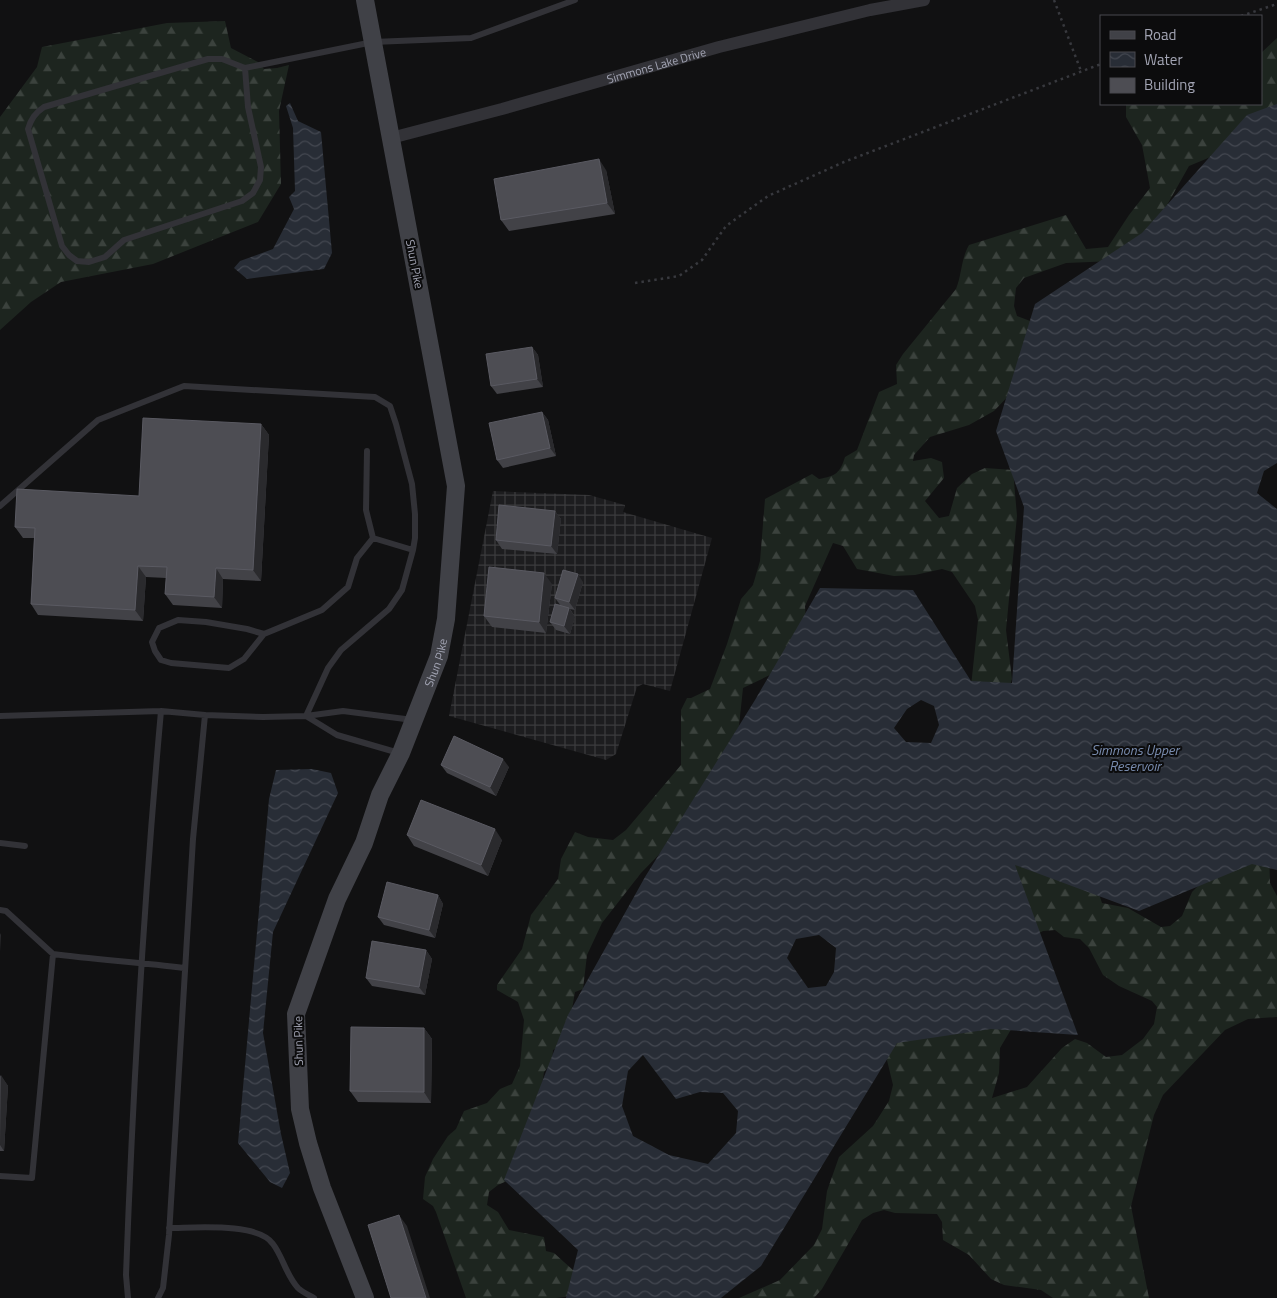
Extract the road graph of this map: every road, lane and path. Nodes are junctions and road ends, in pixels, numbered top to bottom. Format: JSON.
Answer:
{"nodes":[{"id":1,"x":365,"y":0,"type":"edge"},
{"id":2,"x":575,"y":0,"type":"edge"},
{"id":3,"x":924,"y":0,"type":"edge"},
{"id":4,"x":1054,"y":0,"type":"edge"},
{"id":5,"x":1277,"y":4,"type":"edge"},
{"id":6,"x":1244,"y":15,"type":"edge"},
{"id":7,"x":373,"y":42,"type":"junction"},
{"id":8,"x":1100,"y":64,"type":"edge"},
{"id":9,"x":245,"y":68,"type":"junction"},
{"id":10,"x":1081,"y":71,"type":"junction"},
{"id":11,"x":390,"y":138,"type":"junction"},
{"id":12,"x":635,"y":283,"type":"dead end"},
{"id":13,"x":367,"y":450,"type":"dead end"},
{"id":14,"x":0,"y":506,"type":"edge"},
{"id":15,"x":373,"y":538,"type":"junction"},
{"id":16,"x":413,"y":550,"type":"junction"},
{"id":17,"x":264,"y":634,"type":"junction"},
{"id":18,"x":161,"y":711,"type":"junction"},
{"id":19,"x":0,"y":716,"type":"edge"},
{"id":20,"x":205,"y":716,"type":"junction"},
{"id":21,"x":306,"y":716,"type":"junction"},
{"id":22,"x":413,"y":720,"type":"junction"},
{"id":23,"x":401,"y":753,"type":"junction"},
{"id":24,"x":0,"y":842,"type":"edge"},
{"id":25,"x":25,"y":846,"type":"dead end"},
{"id":26,"x":0,"y":910,"type":"edge"},
{"id":27,"x":53,"y":954,"type":"junction"},
{"id":28,"x":142,"y":962,"type":"junction"},
{"id":29,"x":184,"y":968,"type":"junction"},
{"id":30,"x":0,"y":1176,"type":"edge"},
{"id":31,"x":169,"y":1228,"type":"junction"},
{"id":32,"x":128,"y":1298,"type":"edge"},
{"id":33,"x":158,"y":1298,"type":"edge"},
{"id":34,"x":314,"y":1298,"type":"edge"},
{"id":35,"x":365,"y":1298,"type":"edge"}],
"edges":[{"from":1,"to":7,"type":"main road","name":"Shun Pike"},
{"from":2,"to":7,"type":"lane"},
{"from":3,"to":11,"type":"street","name":"Simmons Lake Drive"},
{"from":4,"to":10,"type":"path"},
{"from":5,"to":6,"type":"path"},
{"from":7,"to":9,"type":"lane"},
{"from":7,"to":11,"type":"main road","name":"Shun Pike"},
{"from":8,"to":10,"type":"path"},
{"from":9,"to":9,"type":"lane"},
{"from":10,"to":12,"type":"path"},
{"from":11,"to":22,"type":"main road","name":"Shun Pike"},
{"from":13,"to":15,"type":"lane"},
{"from":14,"to":16,"type":"lane"},
{"from":15,"to":16,"type":"lane"},
{"from":15,"to":17,"type":"lane"},
{"from":16,"to":21,"type":"lane"},
{"from":17,"to":17,"type":"lane"},
{"from":18,"to":19,"type":"lane"},
{"from":18,"to":20,"type":"lane"},
{"from":18,"to":28,"type":"lane"},
{"from":20,"to":21,"type":"lane"},
{"from":20,"to":29,"type":"lane"},
{"from":21,"to":22,"type":"lane"},
{"from":21,"to":23,"type":"lane"},
{"from":22,"to":23,"type":"main road","name":"Shun Pike"},
{"from":23,"to":35,"type":"main road","name":"Shun Pike"},
{"from":24,"to":25,"type":"lane"},
{"from":26,"to":27,"type":"lane"},
{"from":27,"to":28,"type":"lane"},
{"from":27,"to":30,"type":"lane"},
{"from":28,"to":29,"type":"lane"},
{"from":28,"to":32,"type":"lane"},
{"from":29,"to":31,"type":"lane"},
{"from":31,"to":33,"type":"lane"},
{"from":31,"to":34,"type":"lane"}]}
